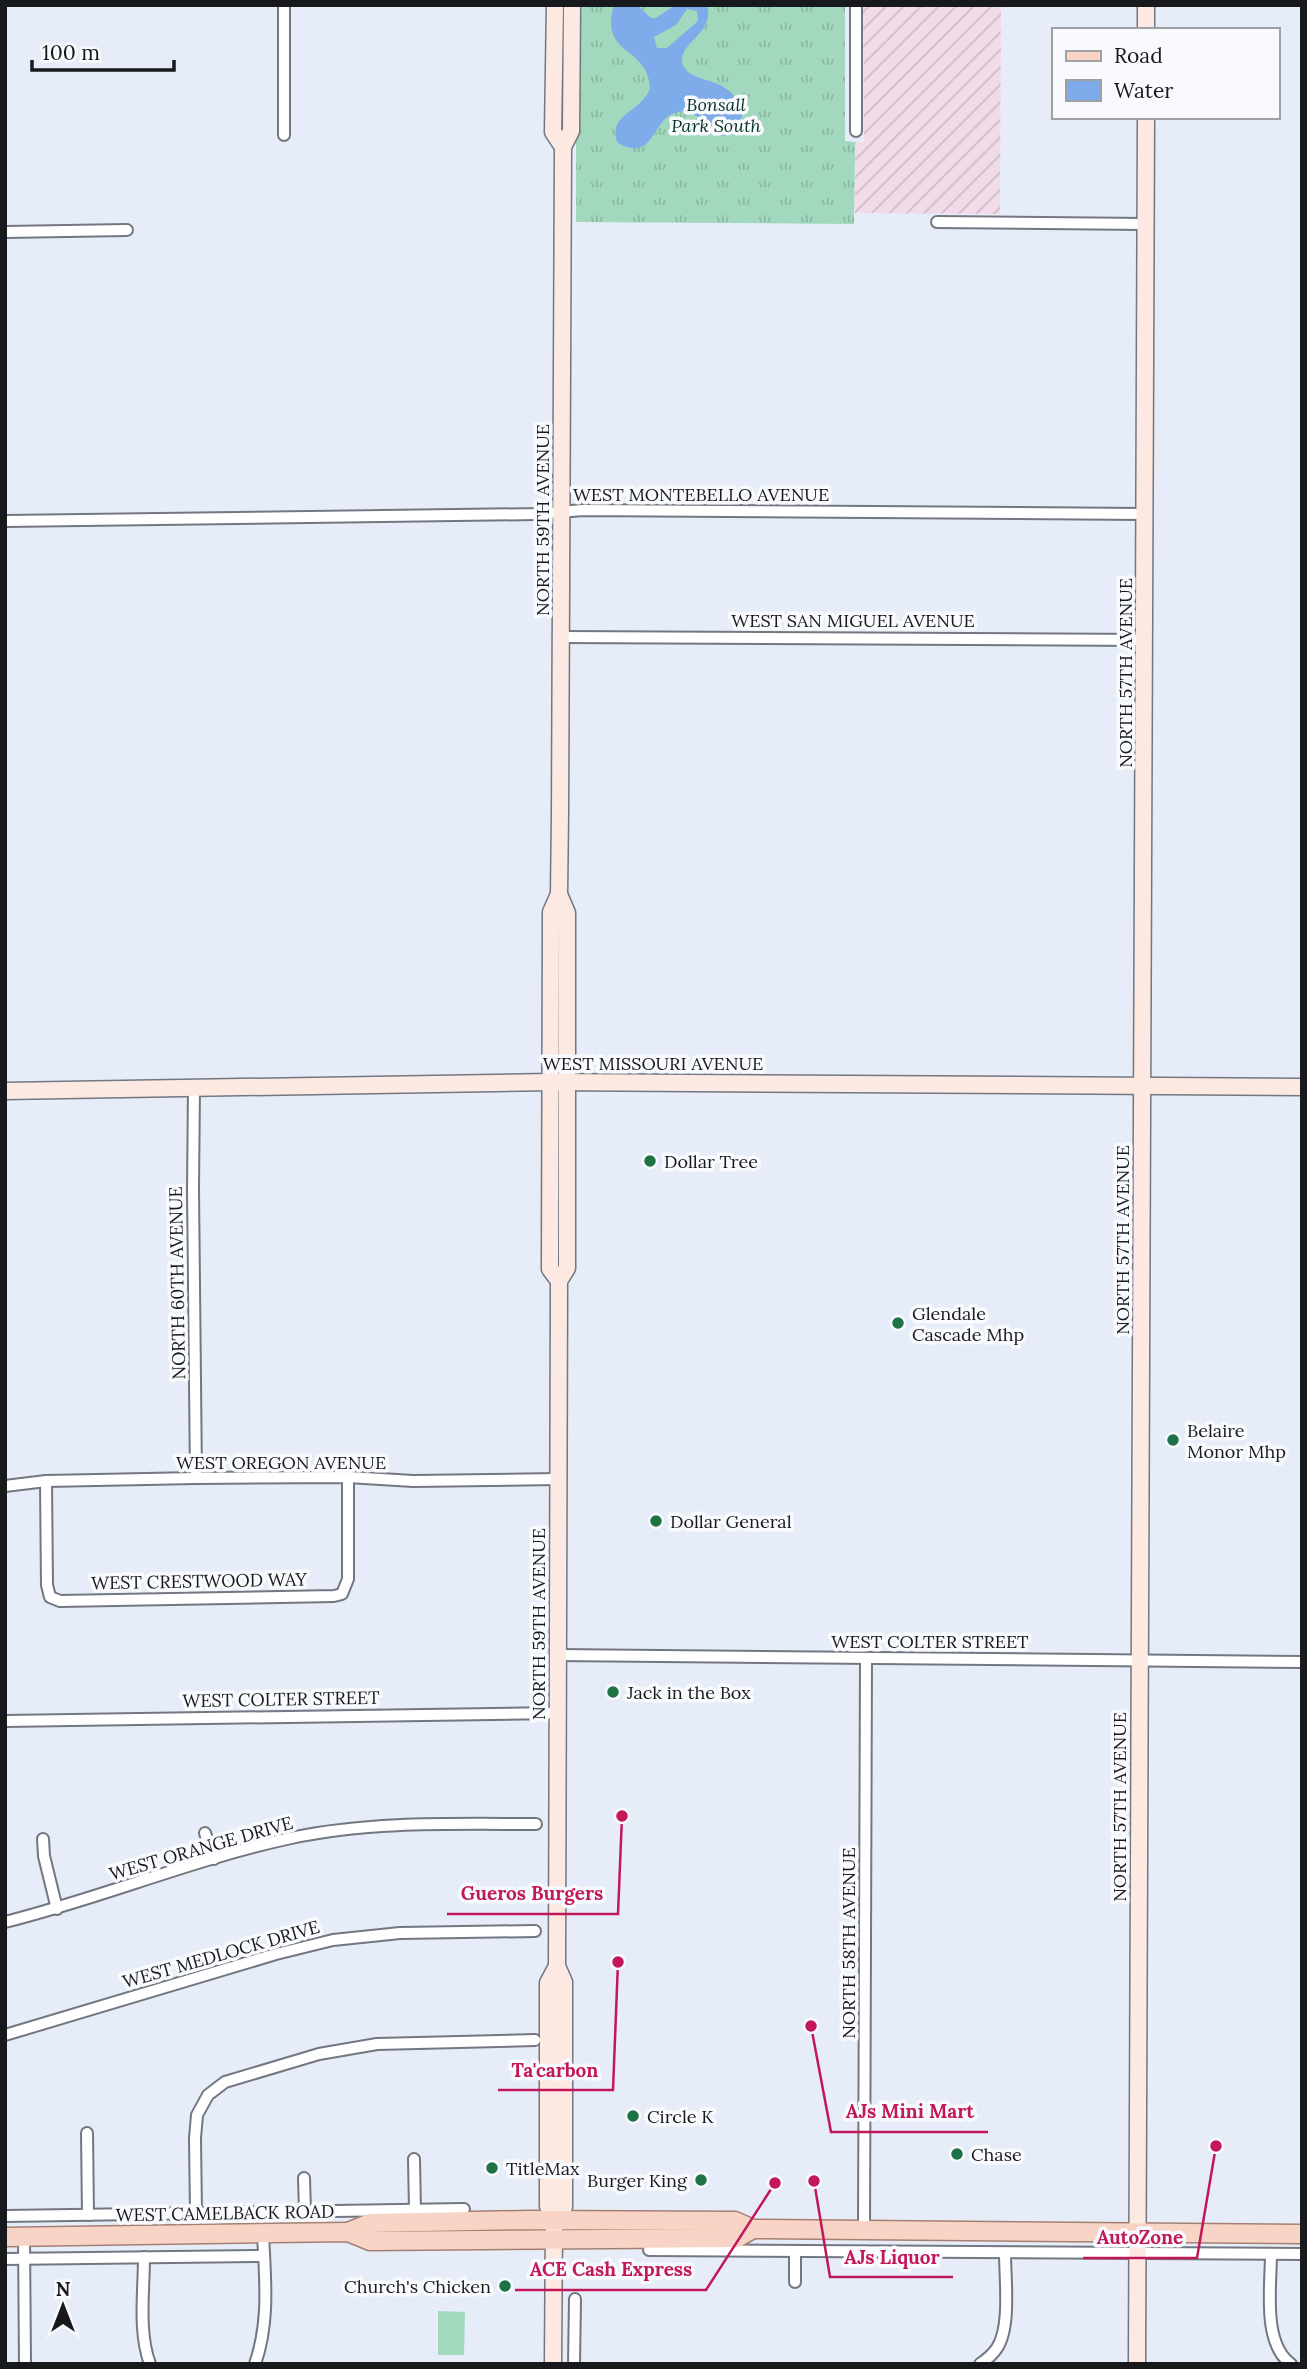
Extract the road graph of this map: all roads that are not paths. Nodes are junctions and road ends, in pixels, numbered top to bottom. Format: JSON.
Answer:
{"nodes":[{"id":1,"x":284,"y":5,"type":"edge"},
{"id":2,"x":555,"y":5,"type":"edge"},
{"id":3,"x":572,"y":5,"type":"edge"},
{"id":4,"x":856,"y":5,"type":"edge"},
{"id":5,"x":1146,"y":5,"type":"edge"},
{"id":6,"x":1146,"y":28,"type":"edge"},
{"id":7,"x":1146,"y":119,"type":"edge"},
{"id":8,"x":856,"y":131,"type":"dead end"},
{"id":9,"x":284,"y":135,"type":"dead end"},
{"id":10,"x":563,"y":147,"type":"junction"},
{"id":11,"x":937,"y":222,"type":"dead end"},
{"id":12,"x":1146,"y":224,"type":"junction"},
{"id":13,"x":127,"y":230,"type":"dead end"},
{"id":14,"x":5,"y":232,"type":"edge"},
{"id":15,"x":561,"y":512,"type":"junction"},
{"id":16,"x":1144,"y":513,"type":"junction"},
{"id":17,"x":5,"y":521,"type":"edge"},
{"id":18,"x":561,"y":636,"type":"junction"},
{"id":19,"x":1145,"y":639,"type":"junction"},
{"id":20,"x":559,"y":894,"type":"junction"},
{"id":21,"x":551,"y":1082,"type":"junction"},
{"id":22,"x":568,"y":1082,"type":"junction"},
{"id":23,"x":1141,"y":1086,"type":"junction"},
{"id":24,"x":194,"y":1087,"type":"junction"},
{"id":25,"x":1302,"y":1087,"type":"edge"},
{"id":26,"x":5,"y":1091,"type":"edge"},
{"id":27,"x":559,"y":1281,"type":"junction"},
{"id":28,"x":348,"y":1477,"type":"junction"},
{"id":29,"x":196,"y":1478,"type":"junction"},
{"id":30,"x":558,"y":1479,"type":"junction"},
{"id":31,"x":46,"y":1481,"type":"junction"},
{"id":32,"x":5,"y":1486,"type":"edge"},
{"id":33,"x":557,"y":1655,"type":"junction"},
{"id":34,"x":866,"y":1658,"type":"junction"},
{"id":35,"x":1140,"y":1660,"type":"junction"},
{"id":36,"x":1302,"y":1662,"type":"edge"},
{"id":37,"x":557,"y":1713,"type":"junction"},
{"id":38,"x":5,"y":1721,"type":"edge"},
{"id":39,"x":536,"y":1824,"type":"dead end"},
{"id":40,"x":205,"y":1833,"type":"dead end"},
{"id":41,"x":43,"y":1839,"type":"dead end"},
{"id":42,"x":214,"y":1859,"type":"junction"},
{"id":43,"x":57,"y":1909,"type":"junction"},
{"id":44,"x":5,"y":1922,"type":"edge"},
{"id":45,"x":535,"y":1931,"type":"dead end"},
{"id":46,"x":5,"y":2035,"type":"edge"},
{"id":47,"x":535,"y":2040,"type":"dead end"},
{"id":48,"x":87,"y":2133,"type":"dead end"},
{"id":49,"x":414,"y":2160,"type":"dead end"},
{"id":50,"x":304,"y":2178,"type":"dead end"},
{"id":51,"x":464,"y":2209,"type":"dead end"},
{"id":52,"x":415,"y":2210,"type":"junction"},
{"id":53,"x":304,"y":2212,"type":"junction"},
{"id":54,"x":197,"y":2213,"type":"junction"},
{"id":55,"x":88,"y":2215,"type":"junction"},
{"id":56,"x":444,"y":2215,"type":"junction"},
{"id":57,"x":5,"y":2216,"type":"edge"},
{"id":58,"x":554,"y":2220,"type":"junction"},
{"id":59,"x":753,"y":2229,"type":"junction"},
{"id":60,"x":864,"y":2229,"type":"junction"},
{"id":61,"x":348,"y":2232,"type":"junction"},
{"id":62,"x":1138,"y":2232,"type":"junction"},
{"id":63,"x":262,"y":2234,"type":"junction"},
{"id":64,"x":1302,"y":2234,"type":"edge"},
{"id":65,"x":5,"y":2237,"type":"edge"},
{"id":66,"x":24,"y":2237,"type":"junction"},
{"id":67,"x":555,"y":2239,"type":"junction"},
{"id":68,"x":670,"y":2245,"type":"junction"},
{"id":69,"x":649,"y":2250,"type":"dead end"},
{"id":70,"x":795,"y":2251,"type":"junction"},
{"id":71,"x":1005,"y":2253,"type":"junction"},
{"id":72,"x":1138,"y":2254,"type":"junction"},
{"id":73,"x":1271,"y":2254,"type":"junction"},
{"id":74,"x":1302,"y":2254,"type":"edge"},
{"id":75,"x":264,"y":2256,"type":"junction"},
{"id":76,"x":144,"y":2258,"type":"junction"},
{"id":77,"x":5,"y":2259,"type":"edge"},
{"id":78,"x":25,"y":2259,"type":"junction"},
{"id":79,"x":795,"y":2282,"type":"dead end"},
{"id":80,"x":575,"y":2299,"type":"dead end"},
{"id":81,"x":554,"y":2306,"type":"junction"},
{"id":82,"x":574,"y":2319,"type":"junction"},
{"id":83,"x":25,"y":2364,"type":"edge"},
{"id":84,"x":150,"y":2364,"type":"edge"},
{"id":85,"x":255,"y":2364,"type":"edge"},
{"id":86,"x":553,"y":2364,"type":"edge"},
{"id":87,"x":574,"y":2364,"type":"edge"},
{"id":88,"x":980,"y":2364,"type":"edge"},
{"id":89,"x":1137,"y":2364,"type":"edge"},
{"id":90,"x":1291,"y":2364,"type":"edge"}],
"edges":[{"from":1,"to":9,"type":"street"},
{"from":2,"to":10,"type":"street","name":"NORTH 59TH AVENUE"},
{"from":3,"to":10,"type":"street","name":"NORTH 59TH AVENUE"},
{"from":4,"to":8,"type":"street"},
{"from":5,"to":6,"type":"street"},
{"from":7,"to":12,"type":"street","name":"NORTH 57TH AVENUE"},
{"from":10,"to":15,"type":"street","name":"NORTH 59TH AVENUE"},
{"from":11,"to":12,"type":"street"},
{"from":12,"to":16,"type":"street","name":"NORTH 57TH AVENUE"},
{"from":13,"to":14,"type":"street"},
{"from":15,"to":16,"type":"street","name":"WEST MONTEBELLO AVENUE"},
{"from":15,"to":17,"type":"street","name":"WEST MONTEBELLO AVENUE"},
{"from":15,"to":18,"type":"street","name":"NORTH 59TH AVENUE"},
{"from":16,"to":19,"type":"street","name":"NORTH 57TH AVENUE"},
{"from":18,"to":19,"type":"street","name":"WEST SAN MIGUEL AVENUE"},
{"from":18,"to":20,"type":"street","name":"NORTH 59TH AVENUE"},
{"from":19,"to":23,"type":"street","name":"NORTH 57TH AVENUE"},
{"from":20,"to":21,"type":"street","name":"NORTH 59TH AVENUE"},
{"from":20,"to":22,"type":"street","name":"NORTH 59TH AVENUE"},
{"from":21,"to":22,"type":"street","name":"WEST MISSOURI AVENUE"},
{"from":21,"to":24,"type":"street","name":"WEST MISSOURI AVENUE"},
{"from":21,"to":27,"type":"street","name":"NORTH 59TH AVENUE"},
{"from":22,"to":23,"type":"street","name":"WEST MISSOURI AVENUE"},
{"from":22,"to":27,"type":"street","name":"NORTH 59TH AVENUE"},
{"from":23,"to":25,"type":"street","name":"WEST MISSOURI AVENUE"},
{"from":23,"to":35,"type":"street","name":"NORTH 57TH AVENUE"},
{"from":24,"to":26,"type":"street","name":"WEST MISSOURI AVENUE"},
{"from":24,"to":29,"type":"street","name":"NORTH 60TH AVENUE"},
{"from":27,"to":30,"type":"street","name":"NORTH 59TH AVENUE"},
{"from":28,"to":29,"type":"street","name":"WEST OREGON AVENUE"},
{"from":28,"to":30,"type":"street","name":"WEST OREGON AVENUE"},
{"from":28,"to":31,"type":"street","name":"WEST CRESTWOOD WAY"},
{"from":29,"to":31,"type":"street","name":"WEST OREGON AVENUE"},
{"from":30,"to":33,"type":"street","name":"NORTH 59TH AVENUE"},
{"from":31,"to":32,"type":"street","name":"WEST OREGON AVENUE"},
{"from":33,"to":34,"type":"street","name":"WEST COLTER STREET"},
{"from":33,"to":37,"type":"street","name":"NORTH 59TH AVENUE"},
{"from":34,"to":35,"type":"street","name":"WEST COLTER STREET"},
{"from":34,"to":60,"type":"street","name":"NORTH 58TH AVENUE"},
{"from":35,"to":36,"type":"street","name":"WEST COLTER STREET"},
{"from":35,"to":62,"type":"street","name":"NORTH 57TH AVENUE"},
{"from":37,"to":38,"type":"street","name":"WEST COLTER STREET"},
{"from":37,"to":58,"type":"street","name":"NORTH 59TH AVENUE"},
{"from":39,"to":42,"type":"street","name":"WEST ORANGE DRIVE"},
{"from":40,"to":42,"type":"street"},
{"from":41,"to":43,"type":"street"},
{"from":42,"to":43,"type":"street","name":"WEST ORANGE DRIVE"},
{"from":43,"to":44,"type":"street","name":"WEST ORANGE DRIVE"},
{"from":45,"to":46,"type":"street","name":"WEST MEDLOCK DRIVE"},
{"from":47,"to":54,"type":"street"},
{"from":48,"to":55,"type":"street"},
{"from":49,"to":52,"type":"street"},
{"from":50,"to":53,"type":"street"},
{"from":51,"to":56,"type":"street","name":"WEST CAMELBACK ROAD"},
{"from":52,"to":53,"type":"street","name":"WEST CAMELBACK ROAD"},
{"from":52,"to":56,"type":"street","name":"WEST CAMELBACK ROAD"},
{"from":53,"to":54,"type":"street","name":"WEST CAMELBACK ROAD"},
{"from":54,"to":55,"type":"street","name":"WEST CAMELBACK ROAD"},
{"from":55,"to":57,"type":"street","name":"WEST CAMELBACK ROAD"},
{"from":56,"to":58,"type":"main road","name":"WEST CAMELBACK ROAD"},
{"from":56,"to":61,"type":"main road","name":"WEST CAMELBACK ROAD"},
{"from":58,"to":59,"type":"main road","name":"WEST CAMELBACK ROAD"},
{"from":58,"to":67,"type":"street","name":"NORTH 59TH AVENUE"},
{"from":59,"to":60,"type":"main road","name":"WEST CAMELBACK ROAD"},
{"from":59,"to":68,"type":"main road","name":"WEST CAMELBACK ROAD"},
{"from":60,"to":62,"type":"main road","name":"WEST CAMELBACK ROAD"},
{"from":61,"to":63,"type":"main road","name":"WEST CAMELBACK ROAD"},
{"from":61,"to":67,"type":"main road","name":"WEST CAMELBACK ROAD"},
{"from":62,"to":64,"type":"main road","name":"WEST CAMELBACK ROAD"},
{"from":62,"to":72,"type":"street","name":"NORTH 57TH AVENUE"},
{"from":63,"to":66,"type":"main road","name":"WEST CAMELBACK ROAD"},
{"from":63,"to":75,"type":"street"},
{"from":65,"to":66,"type":"main road","name":"WEST CAMELBACK ROAD"},
{"from":66,"to":78,"type":"street"},
{"from":67,"to":68,"type":"main road","name":"WEST CAMELBACK ROAD"},
{"from":67,"to":81,"type":"street","name":"NORTH 59TH AVENUE"},
{"from":68,"to":69,"type":"street","name":"WEST CAMELBACK ROAD"},
{"from":68,"to":70,"type":"street","name":"WEST CAMELBACK ROAD"},
{"from":70,"to":71,"type":"street","name":"WEST CAMELBACK ROAD"},
{"from":70,"to":79,"type":"street"},
{"from":71,"to":72,"type":"street","name":"WEST CAMELBACK ROAD"},
{"from":71,"to":88,"type":"street"},
{"from":72,"to":73,"type":"street","name":"WEST CAMELBACK ROAD"},
{"from":72,"to":89,"type":"street","name":"NORTH 57TH AVENUE"},
{"from":73,"to":74,"type":"street","name":"WEST CAMELBACK ROAD"},
{"from":73,"to":90,"type":"street"},
{"from":75,"to":76,"type":"street"},
{"from":75,"to":85,"type":"street"},
{"from":76,"to":78,"type":"street"},
{"from":76,"to":84,"type":"street"},
{"from":77,"to":78,"type":"street"},
{"from":78,"to":83,"type":"street"},
{"from":80,"to":82,"type":"street"},
{"from":81,"to":82,"type":"street"},
{"from":81,"to":86,"type":"street","name":"NORTH 59TH AVENUE"},
{"from":82,"to":87,"type":"street"}]}
